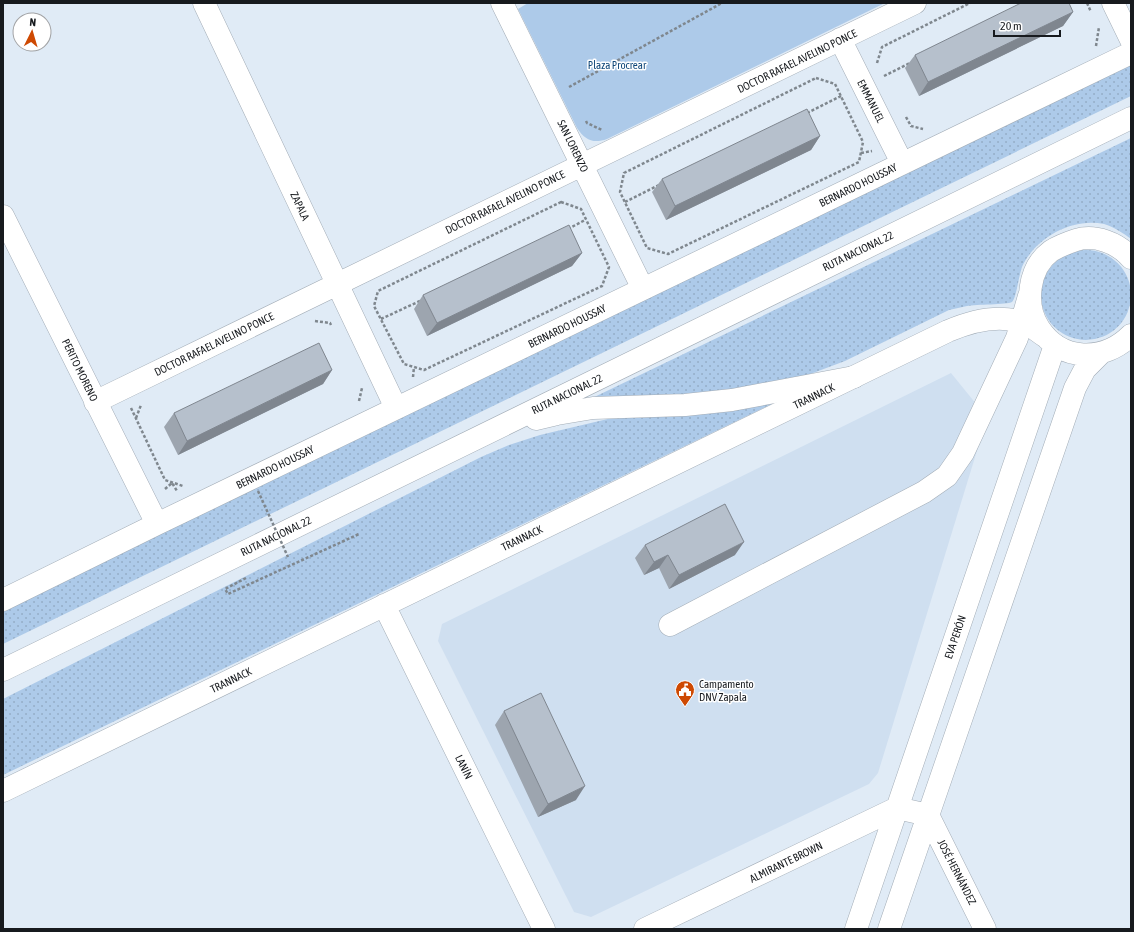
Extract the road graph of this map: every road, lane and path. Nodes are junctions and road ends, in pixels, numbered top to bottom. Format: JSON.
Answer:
{"nodes":[{"id":1,"x":204,"y":3,"type":"edge"},
{"id":2,"x":502,"y":3,"type":"edge"},
{"id":3,"x":722,"y":3,"type":"edge"},
{"id":4,"x":915,"y":3,"type":"edge"},
{"id":5,"x":970,"y":3,"type":"edge"},
{"id":6,"x":1087,"y":3,"type":"edge"},
{"id":7,"x":1113,"y":3,"type":"edge"},
{"id":8,"x":1093,"y":15,"type":"dead end"},
{"id":9,"x":1096,"y":21,"type":"dead end"},
{"id":10,"x":840,"y":40,"type":"junction"},
{"id":11,"x":1131,"y":40,"type":"edge"},
{"id":12,"x":1090,"y":49,"type":"dead end"},
{"id":13,"x":1131,"y":53,"type":"edge"},
{"id":14,"x":912,"y":62,"type":"dead end"},
{"id":15,"x":877,"y":64,"type":"dead end"},
{"id":16,"x":880,"y":70,"type":"dead end"},
{"id":17,"x":884,"y":76,"type":"junction"},
{"id":18,"x":887,"y":82,"type":"dead end"},
{"id":19,"x":572,"y":93,"type":"dead end"},
{"id":20,"x":841,"y":96,"type":"junction"},
{"id":21,"x":806,"y":113,"type":"edge"},
{"id":22,"x":904,"y":114,"type":"dead end"},
{"id":23,"x":584,"y":117,"type":"dead end"},
{"id":24,"x":1131,"y":118,"type":"edge"},
{"id":25,"x":926,"y":130,"type":"dead end"},
{"id":26,"x":603,"y":131,"type":"dead end"},
{"id":27,"x":902,"y":163,"type":"junction"},
{"id":28,"x":582,"y":165,"type":"junction"},
{"id":29,"x":660,"y":185,"type":"dead end"},
{"id":30,"x":625,"y":202,"type":"junction"},
{"id":31,"x":3,"y":216,"type":"edge"},
{"id":32,"x":586,"y":220,"type":"junction"},
{"id":33,"x":565,"y":230,"type":"edge"},
{"id":34,"x":1131,"y":258,"type":"edge"},
{"id":35,"x":337,"y":284,"type":"junction"},
{"id":36,"x":644,"y":288,"type":"junction"},
{"id":37,"x":1029,"y":296,"type":"junction"},
{"id":38,"x":423,"y":299,"type":"edge"},
{"id":39,"x":381,"y":319,"type":"junction"},
{"id":40,"x":312,"y":320,"type":"dead end"},
{"id":41,"x":1022,"y":322,"type":"junction"},
{"id":42,"x":333,"y":330,"type":"dead end"},
{"id":43,"x":1131,"y":336,"type":"edge"},
{"id":44,"x":1050,"y":341,"type":"junction"},
{"id":45,"x":1105,"y":352,"type":"junction"},
{"id":46,"x":1131,"y":358,"type":"edge"},
{"id":47,"x":854,"y":377,"type":"junction"},
{"id":48,"x":362,"y":384,"type":"dead end"},
{"id":49,"x":95,"y":402,"type":"junction"},
{"id":50,"x":141,"y":403,"type":"dead end"},
{"id":51,"x":353,"y":405,"type":"dead end"},
{"id":52,"x":396,"y":408,"type":"junction"},
{"id":53,"x":492,"y":431,"type":"junction"},
{"id":54,"x":184,"y":487,"type":"dead end"},
{"id":55,"x":258,"y":490,"type":"dead end"},
{"id":56,"x":157,"y":524,"type":"junction"},
{"id":57,"x":359,"y":534,"type":"dead end"},
{"id":58,"x":288,"y":557,"type":"dead end"},
{"id":59,"x":253,"y":574,"type":"dead end"},
{"id":60,"x":3,"y":600,"type":"edge"},
{"id":61,"x":384,"y":605,"type":"junction"},
{"id":62,"x":670,"y":624,"type":"dead end"},
{"id":63,"x":3,"y":670,"type":"edge"},
{"id":64,"x":3,"y":791,"type":"edge"},
{"id":65,"x":897,"y":808,"type":"junction"},
{"id":66,"x":928,"y":815,"type":"junction"},
{"id":67,"x":544,"y":929,"type":"edge"},
{"id":68,"x":645,"y":929,"type":"edge"},
{"id":69,"x":856,"y":929,"type":"edge"},
{"id":70,"x":889,"y":929,"type":"edge"},
{"id":71,"x":985,"y":929,"type":"edge"}],
"edges":[{"from":1,"to":35,"type":"street","name":"ZAPALA"},
{"from":2,"to":28,"type":"street","name":"SAN LORENZO"},
{"from":3,"to":19,"type":"path"},
{"from":4,"to":10,"type":"street","name":"DOCTOR RAFAEL AVELINO PONCE"},
{"from":5,"to":15,"type":"path"},
{"from":6,"to":8,"type":"path"},
{"from":7,"to":11,"type":"street"},
{"from":9,"to":12,"type":"path"},
{"from":10,"to":27,"type":"street","name":"EMMANUEL"},
{"from":10,"to":28,"type":"street","name":"DOCTOR RAFAEL AVELINO PONCE"},
{"from":13,"to":27,"type":"street","name":"BERNARDO HOUSSAY"},
{"from":14,"to":17,"type":"path"},
{"from":16,"to":17,"type":"path"},
{"from":17,"to":18,"type":"path"},
{"from":20,"to":21,"type":"path"},
{"from":20,"to":30,"type":"path"},
{"from":20,"to":30,"type":"path"},
{"from":22,"to":25,"type":"path"},
{"from":23,"to":26,"type":"path"},
{"from":24,"to":53,"type":"street","name":"RUTA NACIONAL 22"},
{"from":27,"to":36,"type":"street","name":"BERNARDO HOUSSAY"},
{"from":28,"to":35,"type":"street","name":"DOCTOR RAFAEL AVELINO PONCE"},
{"from":28,"to":36,"type":"street","name":"SAN LORENZO"},
{"from":29,"to":30,"type":"path"},
{"from":31,"to":49,"type":"street","name":"PERITO MORENO"},
{"from":32,"to":33,"type":"path"},
{"from":32,"to":39,"type":"path"},
{"from":32,"to":39,"type":"path"},
{"from":34,"to":37,"type":"street"},
{"from":35,"to":49,"type":"street","name":"DOCTOR RAFAEL AVELINO PONCE"},
{"from":35,"to":52,"type":"street","name":"ZAPALA"},
{"from":36,"to":52,"type":"street","name":"BERNARDO HOUSSAY"},
{"from":37,"to":41,"type":"street"},
{"from":37,"to":44,"type":"street"},
{"from":38,"to":39,"type":"path"},
{"from":40,"to":42,"type":"path"},
{"from":41,"to":44,"type":"street","name":"TRANNACK"},
{"from":41,"to":47,"type":"street","name":"TRANNACK"},
{"from":41,"to":62,"type":"street"},
{"from":43,"to":45,"type":"street"},
{"from":44,"to":45,"type":"street","name":"TRANNACK"},
{"from":44,"to":65,"type":"street","name":"EVA PERÓN"},
{"from":45,"to":46,"type":"street"},
{"from":45,"to":66,"type":"street"},
{"from":47,"to":53,"type":"street"},
{"from":47,"to":61,"type":"street","name":"TRANNACK"},
{"from":48,"to":51,"type":"path"},
{"from":49,"to":56,"type":"street","name":"PERITO MORENO"},
{"from":50,"to":54,"type":"path"},
{"from":52,"to":56,"type":"street","name":"BERNARDO HOUSSAY"},
{"from":53,"to":63,"type":"street","name":"RUTA NACIONAL 22"},
{"from":55,"to":58,"type":"path","bridge":true},
{"from":56,"to":60,"type":"street","name":"BERNARDO HOUSSAY"},
{"from":57,"to":59,"type":"path"},
{"from":61,"to":64,"type":"street","name":"TRANNACK"},
{"from":61,"to":67,"type":"street","name":"LANÍN"},
{"from":65,"to":66,"type":"street"},
{"from":65,"to":68,"type":"street","name":"ALMIRANTE BROWN"},
{"from":65,"to":69,"type":"street","name":"EVA PERÓN"},
{"from":66,"to":70,"type":"street"},
{"from":66,"to":71,"type":"street","name":"JOSÉ HERNÁNDEZ"}]}
